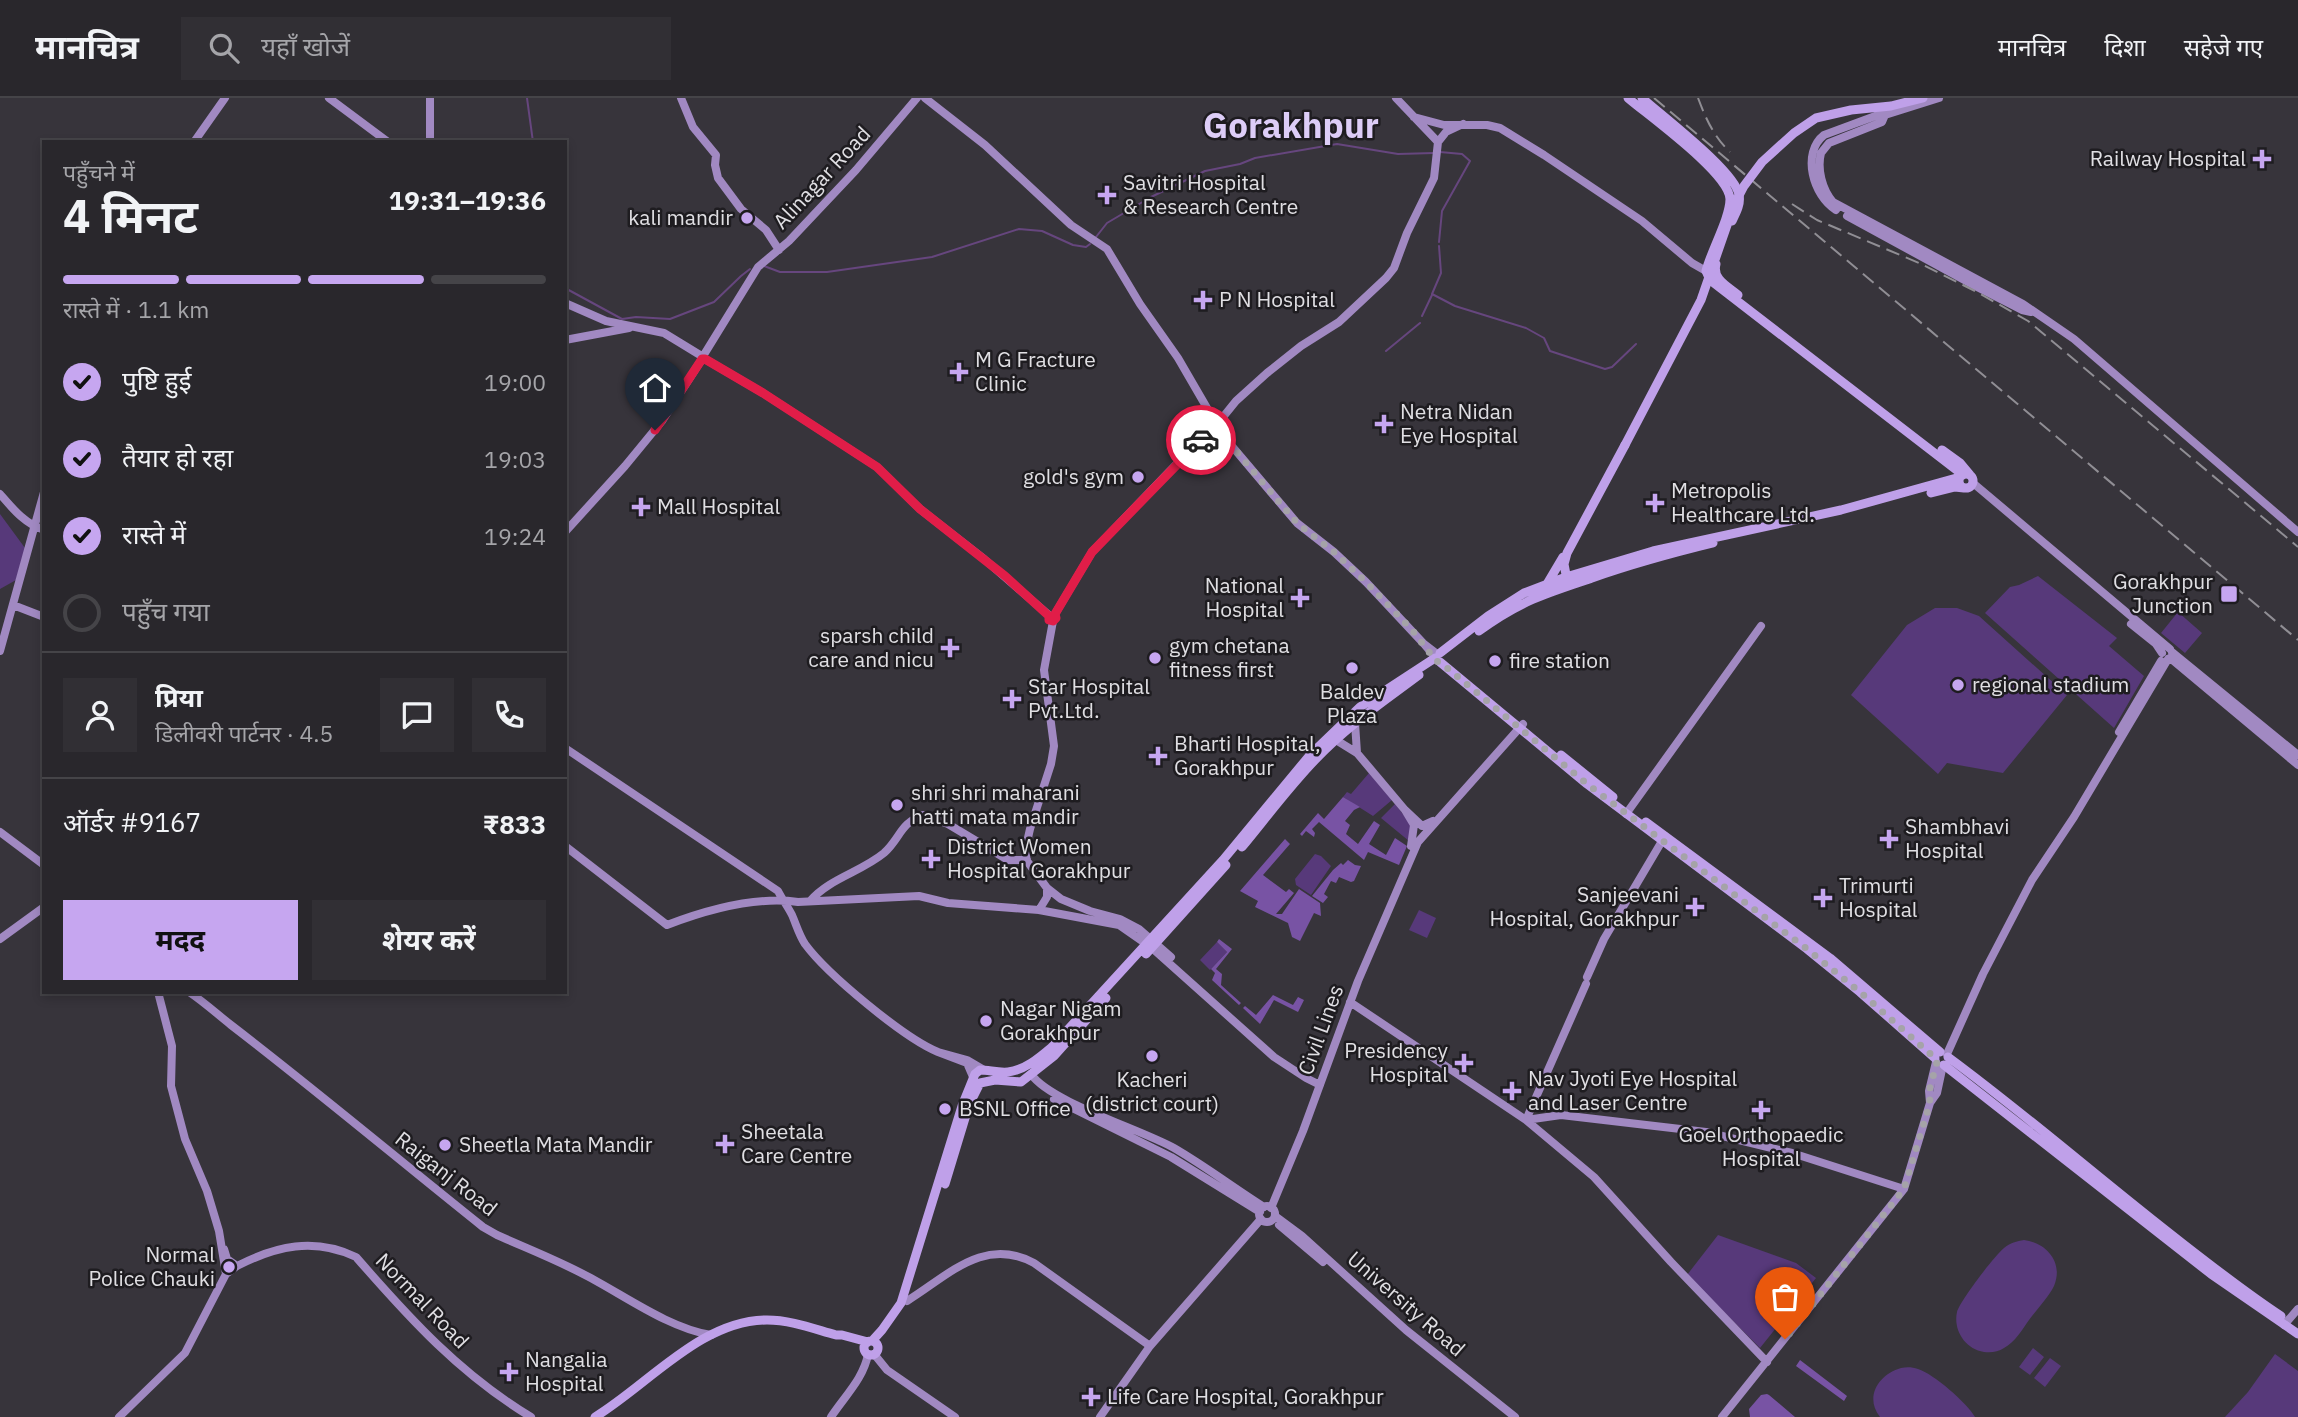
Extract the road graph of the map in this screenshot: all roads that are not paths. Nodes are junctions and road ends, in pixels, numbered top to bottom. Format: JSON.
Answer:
{"nodes":[{"id":1,"x":225,"y":98,"type":"edge"},
{"id":2,"x":329,"y":98,"type":"edge"},
{"id":3,"x":430,"y":98,"type":"edge"},
{"id":4,"x":681,"y":98,"type":"edge"},
{"id":5,"x":917,"y":98,"type":"edge"},
{"id":6,"x":925,"y":98,"type":"edge"},
{"id":7,"x":1396,"y":98,"type":"edge"},
{"id":8,"x":1628,"y":98,"type":"edge"},
{"id":9,"x":1642,"y":98,"type":"edge"},
{"id":10,"x":1923,"y":98,"type":"edge"},
{"id":11,"x":1939,"y":98,"type":"edge"},
{"id":12,"x":1414,"y":117,"type":"junction"},
{"id":13,"x":1463,"y":124,"type":"junction"},
{"id":14,"x":195,"y":140,"type":"edge"},
{"id":15,"x":385,"y":140,"type":"edge"},
{"id":16,"x":430,"y":140,"type":"edge"},
{"id":17,"x":1437,"y":149,"type":"junction"},
{"id":18,"x":779,"y":250,"type":"junction"},
{"id":19,"x":1706,"y":271,"type":"junction"},
{"id":20,"x":567,"y":304,"type":"edge"},
{"id":21,"x":632,"y":327,"type":"junction"},
{"id":22,"x":567,"y":340,"type":"edge"},
{"id":23,"x":703,"y":356,"type":"junction"},
{"id":24,"x":1216,"y":427,"type":"junction"},
{"id":25,"x":1966,"y":481,"type":"junction"},
{"id":26,"x":0,"y":494,"type":"edge"},
{"id":27,"x":42,"y":510,"type":"edge"},
{"id":28,"x":40,"y":528,"type":"edge"},
{"id":29,"x":567,"y":529,"type":"edge"},
{"id":30,"x":2298,"y":532,"type":"edge"},
{"id":31,"x":1567,"y":553,"type":"junction"},
{"id":32,"x":1567,"y":581,"type":"junction"},
{"id":33,"x":1544,"y":589,"type":"junction"},
{"id":34,"x":13,"y":605,"type":"junction"},
{"id":35,"x":42,"y":616,"type":"edge"},
{"id":36,"x":1052,"y":618,"type":"junction"},
{"id":37,"x":1761,"y":626,"type":"dead end"},
{"id":38,"x":0,"y":651,"type":"edge"},
{"id":39,"x":2167,"y":655,"type":"junction"},
{"id":40,"x":1439,"y":658,"type":"junction"},
{"id":41,"x":1355,"y":723,"type":"junction"},
{"id":42,"x":1520,"y":724,"type":"junction"},
{"id":43,"x":1336,"y":740,"type":"junction"},
{"id":44,"x":567,"y":749,"type":"edge"},
{"id":45,"x":1357,"y":753,"type":"junction"},
{"id":46,"x":2298,"y":755,"type":"edge"},
{"id":47,"x":2298,"y":765,"type":"edge"},
{"id":48,"x":1628,"y":812,"type":"junction"},
{"id":49,"x":1266,"y":814,"type":"junction"},
{"id":50,"x":1420,"y":830,"type":"junction"},
{"id":51,"x":0,"y":832,"type":"edge"},
{"id":52,"x":1664,"y":839,"type":"junction"},
{"id":53,"x":567,"y":848,"type":"edge"},
{"id":54,"x":1024,"y":860,"type":"junction"},
{"id":55,"x":42,"y":864,"type":"edge"},
{"id":56,"x":1046,"y":885,"type":"junction"},
{"id":57,"x":783,"y":900,"type":"junction"},
{"id":58,"x":810,"y":901,"type":"junction"},
{"id":59,"x":42,"y":908,"type":"edge"},
{"id":60,"x":1039,"y":910,"type":"junction"},
{"id":61,"x":0,"y":939,"type":"edge"},
{"id":62,"x":1151,"y":944,"type":"junction"},
{"id":63,"x":159,"y":994,"type":"edge"},
{"id":64,"x":192,"y":994,"type":"edge"},
{"id":65,"x":1350,"y":1002,"type":"junction"},
{"id":66,"x":938,"y":1052,"type":"junction"},
{"id":67,"x":1942,"y":1058,"type":"junction"},
{"id":68,"x":984,"y":1070,"type":"junction"},
{"id":69,"x":1026,"y":1076,"type":"junction"},
{"id":70,"x":976,"y":1080,"type":"junction"},
{"id":71,"x":1321,"y":1082,"type":"junction"},
{"id":72,"x":1526,"y":1120,"type":"junction"},
{"id":73,"x":942,"y":1184,"type":"junction"},
{"id":74,"x":1904,"y":1189,"type":"junction"},
{"id":75,"x":1267,"y":1215,"type":"junction"},
{"id":76,"x":224,"y":1249,"type":"junction"},
{"id":77,"x":237,"y":1266,"type":"junction"},
{"id":78,"x":226,"y":1275,"type":"junction"},
{"id":79,"x":908,"y":1301,"type":"junction"},
{"id":80,"x":2298,"y":1309,"type":"edge"},
{"id":81,"x":2286,"y":1323,"type":"junction"},
{"id":82,"x":2298,"y":1327,"type":"edge"},
{"id":83,"x":2298,"y":1334,"type":"edge"},
{"id":84,"x":711,"y":1335,"type":"junction"},
{"id":85,"x":1150,"y":1346,"type":"junction"},
{"id":86,"x":872,"y":1349,"type":"junction"},
{"id":87,"x":1767,"y":1362,"type":"junction"},
{"id":88,"x":119,"y":1417,"type":"edge"},
{"id":89,"x":531,"y":1417,"type":"edge"},
{"id":90,"x":595,"y":1417,"type":"edge"},
{"id":91,"x":831,"y":1417,"type":"edge"},
{"id":92,"x":955,"y":1417,"type":"edge"},
{"id":93,"x":1100,"y":1417,"type":"edge"},
{"id":94,"x":1507,"y":1417,"type":"edge"},
{"id":95,"x":1515,"y":1417,"type":"edge"},
{"id":96,"x":1722,"y":1417,"type":"edge"}],
"edges":[{"from":1,"to":14,"type":"main road"},
{"from":2,"to":15,"type":"main road"},
{"from":3,"to":16,"type":"main road"},
{"from":4,"to":18,"type":"main road"},
{"from":5,"to":18,"type":"main road","name":"Alinagar Road"},
{"from":6,"to":24,"type":"main road"},
{"from":7,"to":12,"type":"main road"},
{"from":8,"to":19,"type":"main road"},
{"from":9,"to":25,"type":"main road"},
{"from":10,"to":31,"type":"main road","bridge":true},
{"from":11,"to":30,"type":"main road"},
{"from":12,"to":13,"type":"main road"},
{"from":12,"to":17,"type":"main road"},
{"from":13,"to":17,"type":"main road"},
{"from":13,"to":19,"type":"main road"},
{"from":17,"to":24,"type":"main road"},
{"from":18,"to":23,"type":"main road","name":"Alinagar Road"},
{"from":19,"to":25,"type":"main road"},
{"from":20,"to":21,"type":"main road"},
{"from":21,"to":22,"type":"main road"},
{"from":21,"to":23,"type":"main road"},
{"from":23,"to":29,"type":"main road","name":"Alinagar Road"},
{"from":23,"to":36,"type":"main road"},
{"from":24,"to":36,"type":"main road"},
{"from":24,"to":40,"type":"main road"},
{"from":25,"to":32,"type":"main road"},
{"from":25,"to":39,"type":"main road"},
{"from":26,"to":28,"type":"main road"},
{"from":27,"to":28,"type":"main road"},
{"from":28,"to":34,"type":"main road"},
{"from":31,"to":32,"type":"main road"},
{"from":31,"to":33,"type":"main road"},
{"from":32,"to":33,"type":"main road"},
{"from":33,"to":40,"type":"main road"},
{"from":34,"to":35,"type":"main road"},
{"from":34,"to":38,"type":"main road"},
{"from":36,"to":54,"type":"main road"},
{"from":37,"to":48,"type":"main road"},
{"from":39,"to":46,"type":"main road"},
{"from":39,"to":47,"type":"main road"},
{"from":39,"to":67,"type":"main road"},
{"from":40,"to":41,"type":"main road"},
{"from":40,"to":42,"type":"main road"},
{"from":40,"to":49,"type":"main road"},
{"from":41,"to":43,"type":"main road"},
{"from":41,"to":45,"type":"main road"},
{"from":42,"to":48,"type":"main road"},
{"from":42,"to":50,"type":"main road","name":"Civil Lines"},
{"from":43,"to":45,"type":"main road"},
{"from":43,"to":49,"type":"main road"},
{"from":44,"to":57,"type":"main road"},
{"from":45,"to":50,"type":"main road"},
{"from":48,"to":52,"type":"main road"},
{"from":49,"to":62,"type":"main road"},
{"from":50,"to":65,"type":"main road","name":"Civil Lines"},
{"from":51,"to":55,"type":"main road"},
{"from":52,"to":67,"type":"main road"},
{"from":52,"to":72,"type":"main road"},
{"from":53,"to":57,"type":"main road"},
{"from":54,"to":56,"type":"main road"},
{"from":54,"to":58,"type":"main road"},
{"from":56,"to":60,"type":"main road"},
{"from":56,"to":62,"type":"main road"},
{"from":57,"to":58,"type":"main road"},
{"from":57,"to":66,"type":"main road"},
{"from":58,"to":60,"type":"main road"},
{"from":59,"to":61,"type":"main road"},
{"from":60,"to":62,"type":"main road"},
{"from":62,"to":69,"type":"main road"},
{"from":62,"to":71,"type":"main road"},
{"from":63,"to":76,"type":"main road"},
{"from":64,"to":84,"type":"main road","name":"Raiganj Road"},
{"from":65,"to":71,"type":"main road","name":"Civil Lines"},
{"from":65,"to":72,"type":"main road"},
{"from":66,"to":68,"type":"main road"},
{"from":66,"to":70,"type":"main road"},
{"from":67,"to":74,"type":"main road"},
{"from":67,"to":81,"type":"main road"},
{"from":68,"to":69,"type":"main road"},
{"from":68,"to":70,"type":"main road"},
{"from":69,"to":70,"type":"main road"},
{"from":69,"to":75,"type":"main road"},
{"from":70,"to":73,"type":"main road"},
{"from":71,"to":75,"type":"main road","name":"Civil Lines"},
{"from":72,"to":74,"type":"main road"},
{"from":72,"to":87,"type":"main road"},
{"from":73,"to":79,"type":"main road"},
{"from":73,"to":86,"type":"main road"},
{"from":74,"to":87,"type":"main road"},
{"from":75,"to":85,"type":"main road","name":"Civil Lines"},
{"from":75,"to":94,"type":"main road","name":"University Road"},
{"from":75,"to":95,"type":"main road","name":"University Road"},
{"from":76,"to":77,"type":"main road"},
{"from":76,"to":78,"type":"main road"},
{"from":77,"to":78,"type":"main road","name":"Normal Road"},
{"from":77,"to":89,"type":"main road","name":"Normal Road"},
{"from":78,"to":88,"type":"main road"},
{"from":79,"to":85,"type":"main road"},
{"from":79,"to":86,"type":"main road"},
{"from":80,"to":81,"type":"main road"},
{"from":81,"to":82,"type":"main road"},
{"from":81,"to":83,"type":"main road"},
{"from":84,"to":86,"type":"main road"},
{"from":84,"to":90,"type":"main road"},
{"from":85,"to":93,"type":"main road","name":"Civil Lines"},
{"from":86,"to":91,"type":"main road"},
{"from":86,"to":92,"type":"main road"},
{"from":87,"to":96,"type":"main road"}]}
